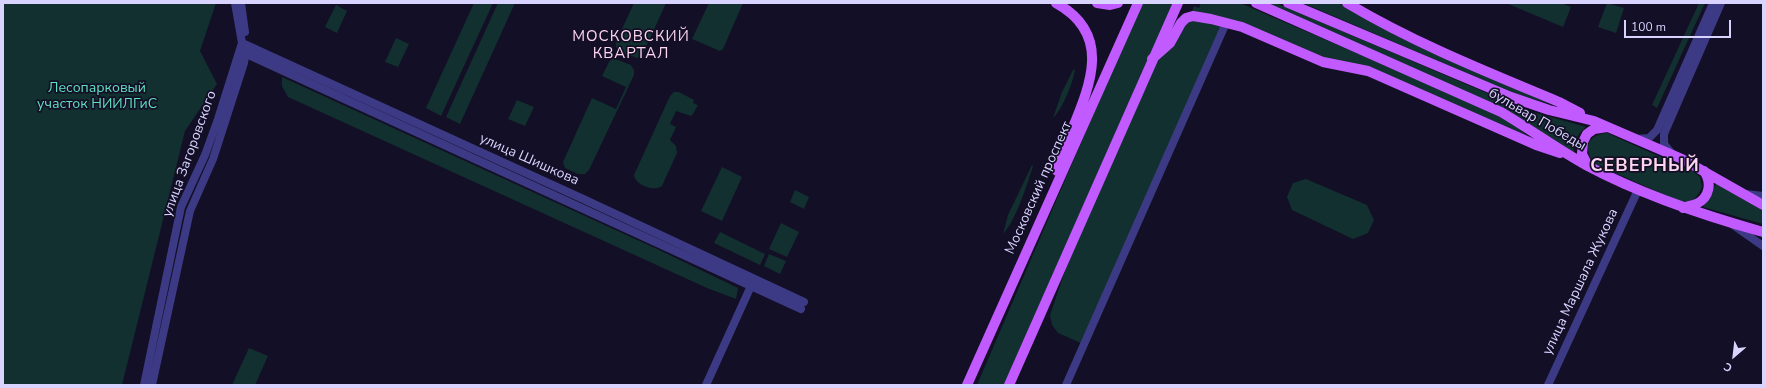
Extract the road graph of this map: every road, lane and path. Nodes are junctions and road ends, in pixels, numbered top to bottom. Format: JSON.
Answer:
{"nodes":[{"id":1,"x":235,"y":3,"type":"edge"},
{"id":2,"x":242,"y":3,"type":"edge"},
{"id":3,"x":1056,"y":3,"type":"edge"},
{"id":4,"x":1097,"y":3,"type":"edge"},
{"id":5,"x":1118,"y":3,"type":"edge"},
{"id":6,"x":1138,"y":3,"type":"edge"},
{"id":7,"x":1178,"y":3,"type":"edge"},
{"id":8,"x":1256,"y":3,"type":"edge"},
{"id":9,"x":1288,"y":3,"type":"edge"},
{"id":10,"x":1347,"y":3,"type":"edge"},
{"id":11,"x":1713,"y":3,"type":"edge"},
{"id":12,"x":1721,"y":3,"type":"edge"},
{"id":13,"x":1226,"y":23,"type":"junction"},
{"id":14,"x":243,"y":49,"type":"junction"},
{"id":15,"x":1152,"y":59,"type":"junction"},
{"id":16,"x":1594,"y":121,"type":"junction"},
{"id":17,"x":1608,"y":127,"type":"junction"},
{"id":18,"x":1636,"y":139,"type":"junction"},
{"id":19,"x":1673,"y":155,"type":"junction"},
{"id":20,"x":1573,"y":157,"type":"junction"},
{"id":21,"x":1588,"y":166,"type":"junction"},
{"id":22,"x":1704,"y":171,"type":"junction"},
{"id":23,"x":1638,"y":190,"type":"junction"},
{"id":24,"x":1740,"y":193,"type":"junction"},
{"id":25,"x":1763,"y":196,"type":"edge"},
{"id":26,"x":1050,"y":198,"type":"junction"},
{"id":27,"x":1763,"y":205,"type":"edge"},
{"id":28,"x":1683,"y":208,"type":"junction"},
{"id":29,"x":1729,"y":222,"type":"junction"},
{"id":30,"x":1763,"y":232,"type":"edge"},
{"id":31,"x":1763,"y":246,"type":"edge"},
{"id":32,"x":752,"y":286,"type":"junction"},
{"id":33,"x":144,"y":385,"type":"edge"},
{"id":34,"x":152,"y":385,"type":"edge"},
{"id":35,"x":706,"y":385,"type":"edge"},
{"id":36,"x":967,"y":385,"type":"edge"},
{"id":37,"x":1009,"y":385,"type":"edge"},
{"id":38,"x":1066,"y":385,"type":"edge"},
{"id":39,"x":1548,"y":385,"type":"edge"}],
"edges":[{"from":1,"to":14,"type":"street","name":"улица Загоровского"},
{"from":2,"to":14,"type":"street","name":"улица Загоровского"},
{"from":3,"to":26,"type":"main road"},
{"from":4,"to":5,"type":"main road"},
{"from":6,"to":26,"type":"main road","name":"Московский проспект"},
{"from":7,"to":15,"type":"main road"},
{"from":8,"to":20,"type":"main road","name":"бульвар Победы"},
{"from":9,"to":16,"type":"main road","name":"бульвар Победы"},
{"from":10,"to":16,"type":"main road"},
{"from":11,"to":18,"type":"street"},
{"from":12,"to":19,"type":"street"},
{"from":13,"to":15,"type":"main road"},
{"from":13,"to":20,"type":"main road"},
{"from":13,"to":38,"type":"street"},
{"from":14,"to":32,"type":"street","name":"улица Шишкова"},
{"from":14,"to":32,"type":"street","name":"улица Шишкова"},
{"from":14,"to":33,"type":"street","name":"улица Загоровского"},
{"from":14,"to":34,"type":"street","name":"улица Загоровского"},
{"from":15,"to":37,"type":"main road"},
{"from":16,"to":17,"type":"main road","name":"бульвар Победы"},
{"from":17,"to":18,"type":"main road","name":"бульвар Победы"},
{"from":17,"to":21,"type":"main road"},
{"from":18,"to":19,"type":"main road","name":"бульвар Победы"},
{"from":19,"to":22,"type":"main road","name":"бульвар Победы"},
{"from":20,"to":21,"type":"main road","name":"бульвар Победы"},
{"from":21,"to":23,"type":"main road","name":"бульвар Победы"},
{"from":22,"to":24,"type":"main road","name":"бульвар Победы"},
{"from":22,"to":28,"type":"main road"},
{"from":23,"to":28,"type":"main road","name":"бульвар Победы"},
{"from":23,"to":39,"type":"street","name":"улица Маршала Жукова"},
{"from":24,"to":25,"type":"street"},
{"from":24,"to":27,"type":"main road","name":"бульвар Победы"},
{"from":26,"to":36,"type":"main road","name":"Московский проспект"},
{"from":28,"to":29,"type":"main road","name":"бульвар Победы"},
{"from":29,"to":30,"type":"main road","name":"бульвар Победы"},
{"from":29,"to":31,"type":"street"},
{"from":32,"to":35,"type":"street"}]}
